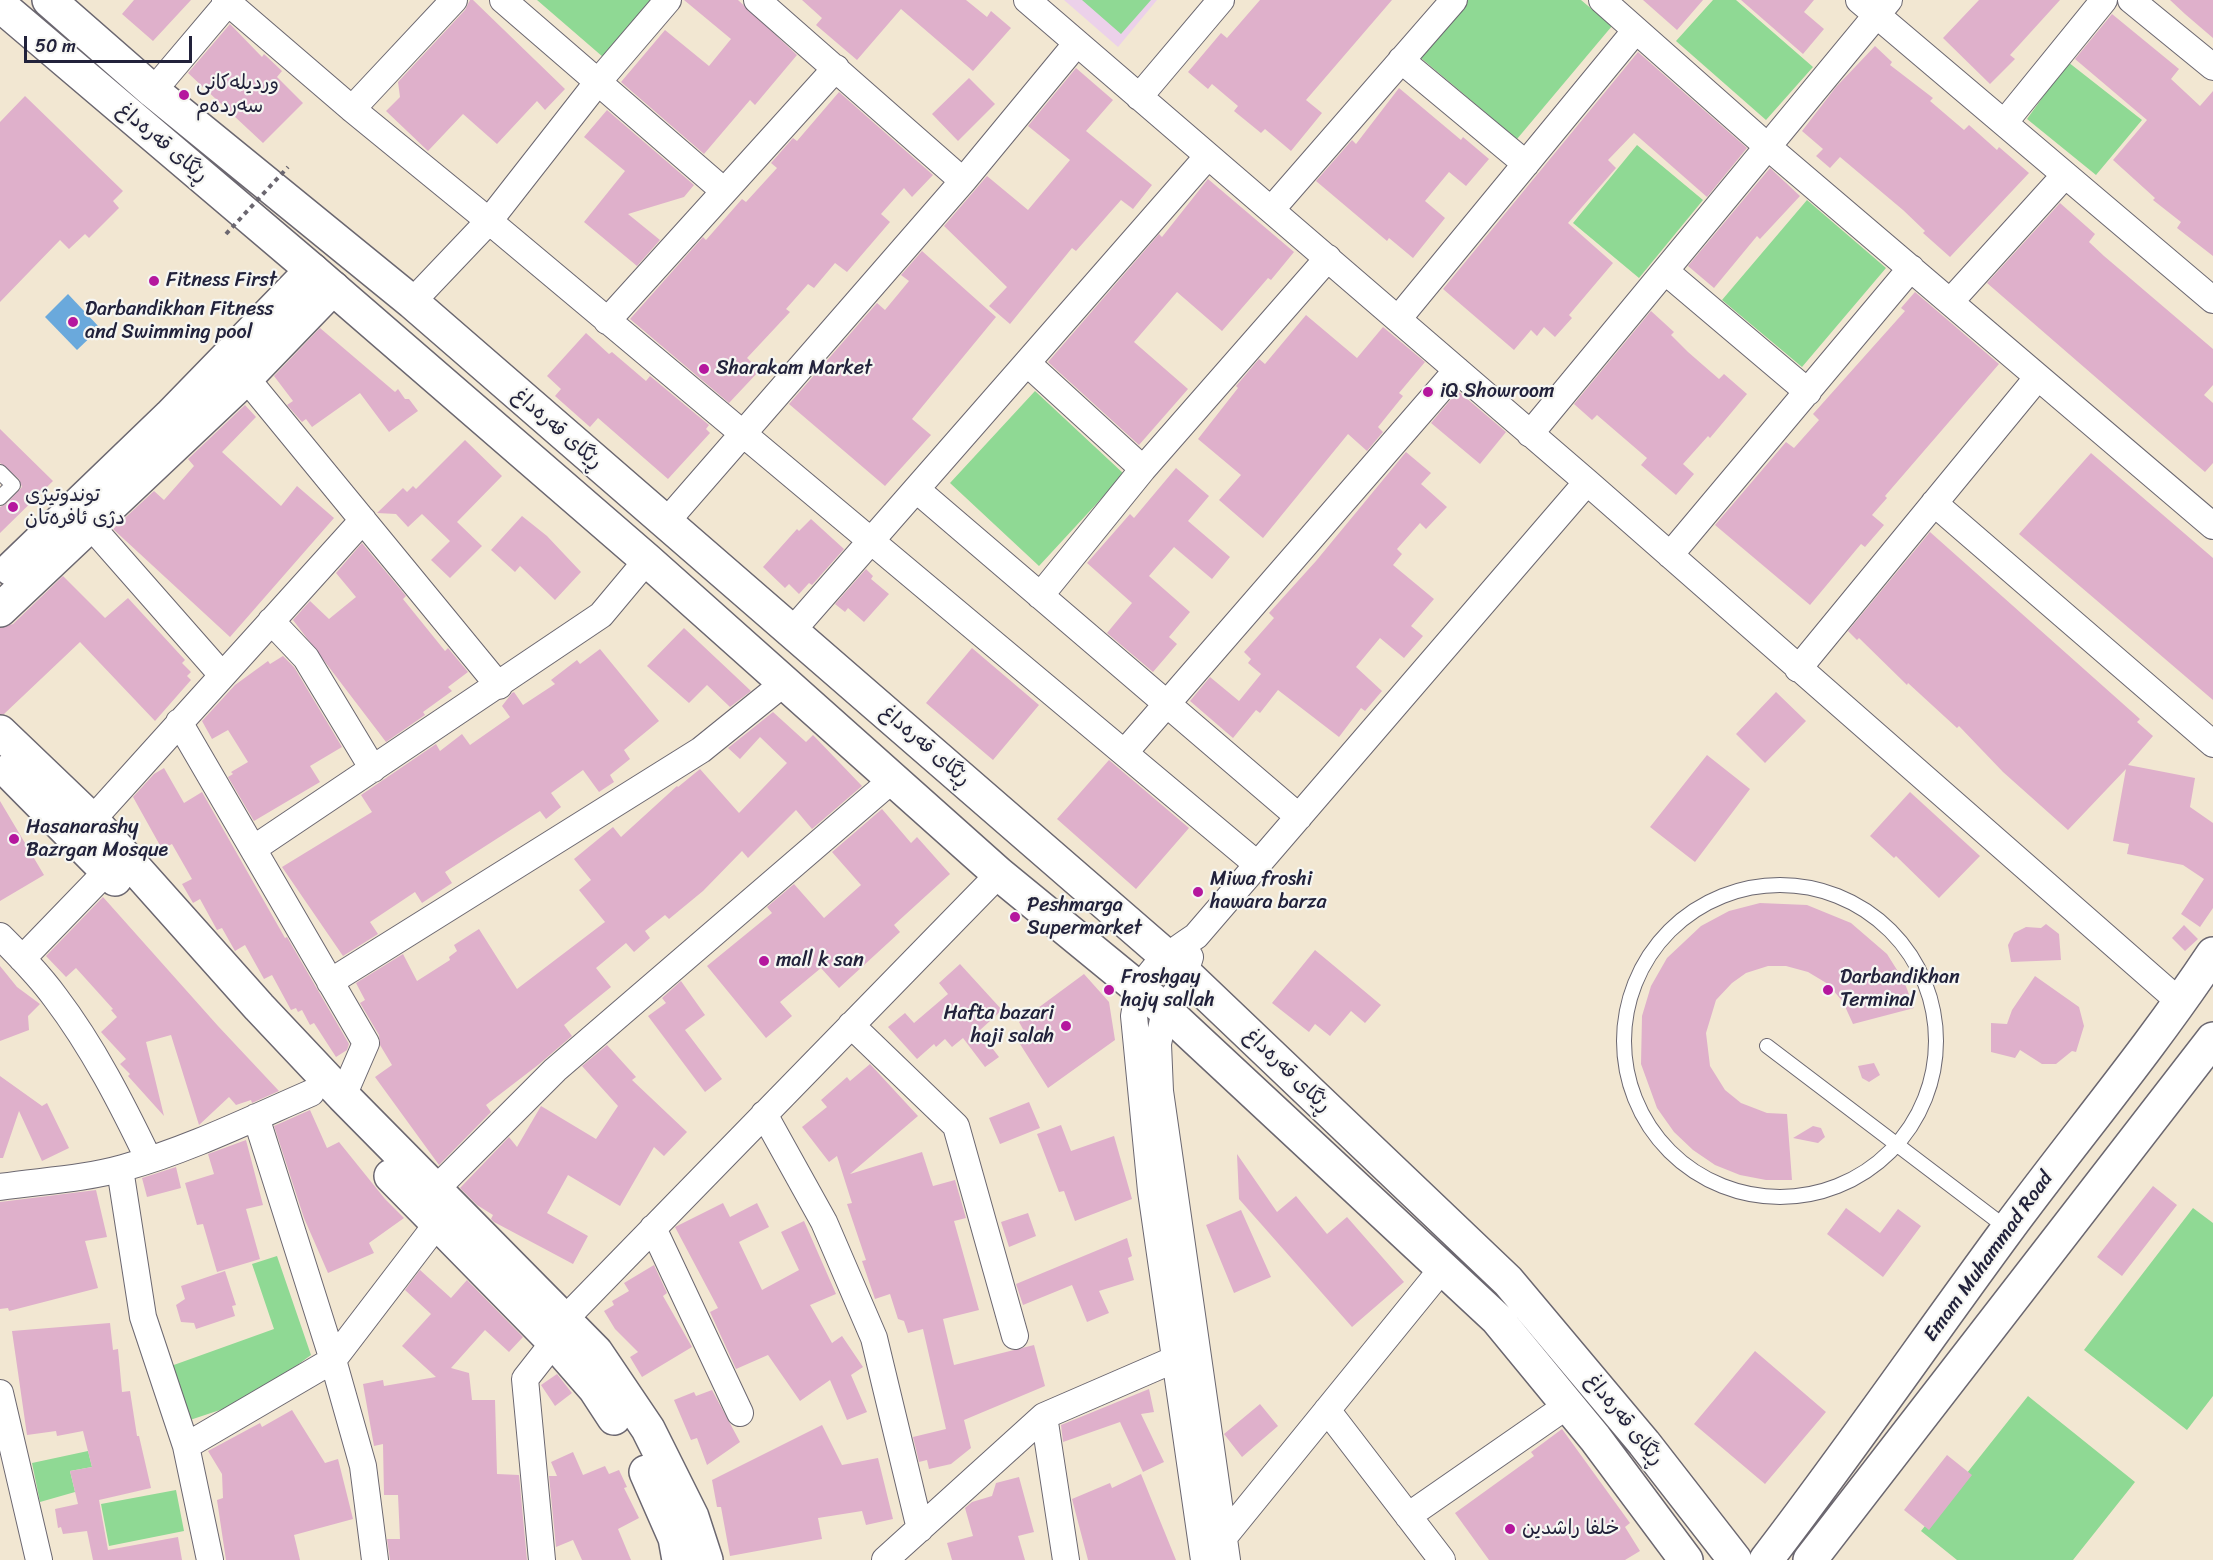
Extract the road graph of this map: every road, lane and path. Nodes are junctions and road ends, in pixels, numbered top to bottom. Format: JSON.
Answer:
{"nodes":[{"id":1,"x":49,"y":0,"type":"edge"},
{"id":2,"x":454,"y":0,"type":"edge"},
{"id":3,"x":503,"y":0,"type":"edge"},
{"id":4,"x":668,"y":0,"type":"edge"},
{"id":5,"x":756,"y":0,"type":"edge"},
{"id":6,"x":1027,"y":0,"type":"edge"},
{"id":7,"x":1221,"y":0,"type":"edge"},
{"id":8,"x":1454,"y":0,"type":"edge"},
{"id":9,"x":1602,"y":0,"type":"edge"},
{"id":10,"x":2104,"y":0,"type":"edge"},
{"id":11,"x":2131,"y":0,"type":"edge"},
{"id":12,"x":227,"y":1,"type":"edge"},
{"id":13,"x":0,"y":5,"type":"edge"},
{"id":14,"x":1875,"y":5,"type":"edge"},
{"id":15,"x":1636,"y":30,"type":"junction"},
{"id":16,"x":1077,"y":43,"type":"junction"},
{"id":17,"x":1401,"y":60,"type":"junction"},
{"id":18,"x":2213,"y":67,"type":"edge"},
{"id":19,"x":836,"y":68,"type":"junction"},
{"id":20,"x":597,"y":83,"type":"junction"},
{"id":21,"x":153,"y":91,"type":"junction"},
{"id":22,"x":1139,"y":97,"type":"junction"},
{"id":23,"x":352,"y":110,"type":"junction"},
{"id":24,"x":2004,"y":123,"type":"junction"},
{"id":25,"x":1768,"y":147,"type":"junction"},
{"id":26,"x":1208,"y":156,"type":"junction"},
{"id":27,"x":1526,"y":164,"type":"junction"},
{"id":28,"x":288,"y":167,"type":"dead end"},
{"id":29,"x":2064,"y":175,"type":"junction"},
{"id":30,"x":963,"y":181,"type":"junction"},
{"id":31,"x":724,"y":191,"type":"junction"},
{"id":32,"x":1271,"y":210,"type":"junction"},
{"id":33,"x":489,"y":221,"type":"junction"},
{"id":34,"x":226,"y":234,"type":"dead end"},
{"id":35,"x":1328,"y":258,"type":"junction"},
{"id":36,"x":1911,"y":268,"type":"junction"},
{"id":37,"x":1665,"y":271,"type":"junction"},
{"id":38,"x":322,"y":279,"type":"junction"},
{"id":39,"x":2211,"y":296,"type":"edge"},
{"id":40,"x":412,"y":302,"type":"junction"},
{"id":41,"x":1950,"y":302,"type":"junction"},
{"id":42,"x":1398,"y":319,"type":"junction"},
{"id":43,"x":607,"y":321,"type":"junction"},
{"id":44,"x":1027,"y":363,"type":"junction"},
{"id":45,"x":1457,"y":370,"type":"junction"},
{"id":46,"x":2038,"y":377,"type":"junction"},
{"id":47,"x":246,"y":378,"type":"junction"},
{"id":48,"x":1808,"y":392,"type":"junction"},
{"id":49,"x":1530,"y":434,"type":"junction"},
{"id":50,"x":744,"y":435,"type":"junction"},
{"id":51,"x":1143,"y":468,"type":"junction"},
{"id":52,"x":0,"y":472,"type":"edge"},
{"id":53,"x":1587,"y":482,"type":"junction"},
{"id":54,"x":917,"y":490,"type":"junction"},
{"id":55,"x":0,"y":498,"type":"edge"},
{"id":56,"x":1934,"y":503,"type":"junction"},
{"id":57,"x":363,"y":520,"type":"junction"},
{"id":58,"x":666,"y":522,"type":"junction"},
{"id":59,"x":90,"y":525,"type":"junction"},
{"id":60,"x":2213,"y":526,"type":"edge"},
{"id":61,"x":872,"y":542,"type":"junction"},
{"id":62,"x":1670,"y":555,"type":"junction"},
{"id":63,"x":647,"y":560,"type":"junction"},
{"id":64,"x":3,"y":570,"type":"edge"},
{"id":65,"x":1040,"y":596,"type":"junction"},
{"id":66,"x":0,"y":610,"type":"edge"},
{"id":67,"x":271,"y":621,"type":"junction"},
{"id":68,"x":792,"y":631,"type":"junction"},
{"id":69,"x":1798,"y":669,"type":"junction"},
{"id":70,"x":222,"y":675,"type":"junction"},
{"id":71,"x":784,"y":683,"type":"junction"},
{"id":72,"x":499,"y":686,"type":"junction"},
{"id":73,"x":1167,"y":703,"type":"junction"},
{"id":74,"x":179,"y":722,"type":"junction"},
{"id":75,"x":0,"y":732,"type":"edge"},
{"id":76,"x":2213,"y":744,"type":"edge"},
{"id":77,"x":1125,"y":752,"type":"junction"},
{"id":78,"x":0,"y":763,"type":"edge"},
{"id":79,"x":373,"y":769,"type":"junction"},
{"id":80,"x":892,"y":780,"type":"junction"},
{"id":81,"x":1299,"y":817,"type":"junction"},
{"id":82,"x":92,"y":820,"type":"junction"},
{"id":83,"x":253,"y":849,"type":"junction"},
{"id":84,"x":1258,"y":865,"type":"junction"},
{"id":85,"x":108,"y":870,"type":"junction"},
{"id":86,"x":999,"y":874,"type":"junction"},
{"id":87,"x":0,"y":936,"type":"edge"},
{"id":88,"x":2213,"y":954,"type":"edge"},
{"id":89,"x":22,"y":959,"type":"junction"},
{"id":90,"x":1176,"y":965,"type":"junction"},
{"id":91,"x":330,"y":982,"type":"junction"},
{"id":92,"x":1139,"y":989,"type":"junction"},
{"id":93,"x":2181,"y":1002,"type":"junction"},
{"id":94,"x":1165,"y":1010,"type":"junction"},
{"id":95,"x":851,"y":1025,"type":"junction"},
{"id":96,"x":2213,"y":1039,"type":"edge"},
{"id":97,"x":1767,"y":1046,"type":"dead end"},
{"id":98,"x":311,"y":1093,"type":"junction"},
{"id":99,"x":343,"y":1096,"type":"junction"},
{"id":100,"x":764,"y":1114,"type":"junction"},
{"id":101,"x":256,"y":1117,"type":"junction"},
{"id":102,"x":1897,"y":1146,"type":"junction"},
{"id":103,"x":149,"y":1160,"type":"junction"},
{"id":104,"x":120,"y":1169,"type":"junction"},
{"id":105,"x":0,"y":1186,"type":"edge"},
{"id":106,"x":436,"y":1189,"type":"junction"},
{"id":107,"x":437,"y":1224,"type":"junction"},
{"id":108,"x":653,"y":1228,"type":"junction"},
{"id":109,"x":2008,"y":1229,"type":"junction"},
{"id":110,"x":1442,"y":1269,"type":"junction"},
{"id":111,"x":559,"y":1330,"type":"junction"},
{"id":112,"x":1015,"y":1336,"type":"dead end"},
{"id":113,"x":1198,"y":1348,"type":"junction"},
{"id":114,"x":333,"y":1360,"type":"junction"},
{"id":115,"x":1175,"y":1360,"type":"junction"},
{"id":116,"x":0,"y":1393,"type":"edge"},
{"id":117,"x":1569,"y":1405,"type":"junction"},
{"id":118,"x":1327,"y":1410,"type":"junction"},
{"id":119,"x":740,"y":1413,"type":"dead end"},
{"id":120,"x":1044,"y":1416,"type":"junction"},
{"id":121,"x":186,"y":1446,"type":"junction"},
{"id":122,"x":1829,"y":1479,"type":"junction"},
{"id":123,"x":1858,"y":1501,"type":"junction"},
{"id":124,"x":1408,"y":1516,"type":"junction"},
{"id":125,"x":920,"y":1529,"type":"junction"},
{"id":126,"x":1225,"y":1548,"type":"edge"},
{"id":127,"x":39,"y":1560,"type":"edge"},
{"id":128,"x":210,"y":1560,"type":"edge"},
{"id":129,"x":375,"y":1560,"type":"edge"},
{"id":130,"x":542,"y":1560,"type":"edge"},
{"id":131,"x":679,"y":1560,"type":"edge"},
{"id":132,"x":706,"y":1560,"type":"edge"},
{"id":133,"x":887,"y":1560,"type":"edge"},
{"id":134,"x":1066,"y":1560,"type":"edge"},
{"id":135,"x":1204,"y":1560,"type":"edge"},
{"id":136,"x":1442,"y":1560,"type":"edge"},
{"id":137,"x":1686,"y":1560,"type":"edge"},
{"id":138,"x":1735,"y":1560,"type":"edge"},
{"id":139,"x":1766,"y":1560,"type":"edge"},
{"id":140,"x":1810,"y":1560,"type":"edge"}],
"edges":[{"from":1,"to":21,"type":"main road","name":"ڕێگای قەرەداغ"},
{"from":2,"to":23,"type":"street"},
{"from":3,"to":20,"type":"street"},
{"from":4,"to":20,"type":"street"},
{"from":5,"to":19,"type":"street"},
{"from":6,"to":16,"type":"street"},
{"from":7,"to":22,"type":"street"},
{"from":8,"to":17,"type":"street"},
{"from":9,"to":15,"type":"street"},
{"from":10,"to":24,"type":"street"},
{"from":11,"to":18,"type":"street"},
{"from":12,"to":21,"type":"street"},
{"from":12,"to":23,"type":"street"},
{"from":13,"to":38,"type":"main road","name":"ڕێگای قەرەداغ"},
{"from":14,"to":24,"type":"street"},
{"from":14,"to":25,"type":"street"},
{"from":15,"to":25,"type":"street"},
{"from":15,"to":27,"type":"street"},
{"from":16,"to":22,"type":"street"},
{"from":16,"to":30,"type":"street"},
{"from":17,"to":27,"type":"street"},
{"from":17,"to":32,"type":"street"},
{"from":19,"to":30,"type":"street"},
{"from":19,"to":31,"type":"street"},
{"from":20,"to":31,"type":"street"},
{"from":20,"to":33,"type":"street"},
{"from":21,"to":40,"type":"main road","name":"ڕێگای قەرەداغ"},
{"from":22,"to":26,"type":"street"},
{"from":23,"to":33,"type":"street"},
{"from":24,"to":29,"type":"street"},
{"from":25,"to":36,"type":"street"},
{"from":25,"to":37,"type":"street"},
{"from":26,"to":32,"type":"street"},
{"from":26,"to":44,"type":"street"},
{"from":27,"to":42,"type":"street"},
{"from":28,"to":34,"type":"path","bridge":true},
{"from":29,"to":39,"type":"street"},
{"from":29,"to":41,"type":"street"},
{"from":30,"to":50,"type":"street"},
{"from":31,"to":43,"type":"street"},
{"from":32,"to":35,"type":"street"},
{"from":33,"to":40,"type":"street"},
{"from":33,"to":43,"type":"street"},
{"from":35,"to":42,"type":"street"},
{"from":35,"to":51,"type":"street"},
{"from":36,"to":41,"type":"street"},
{"from":36,"to":48,"type":"street"},
{"from":37,"to":48,"type":"street"},
{"from":37,"to":49,"type":"street"},
{"from":38,"to":47,"type":"main road"},
{"from":38,"to":63,"type":"main road","name":"ڕێگای قەرەداغ"},
{"from":38,"to":64,"type":"main road"},
{"from":40,"to":58,"type":"main road","name":"ڕێگای قەرەداغ"},
{"from":41,"to":46,"type":"street"},
{"from":42,"to":45,"type":"street"},
{"from":43,"to":50,"type":"street"},
{"from":44,"to":51,"type":"street"},
{"from":44,"to":54,"type":"street"},
{"from":45,"to":49,"type":"street"},
{"from":45,"to":73,"type":"street"},
{"from":46,"to":56,"type":"street"},
{"from":46,"to":60,"type":"street"},
{"from":47,"to":57,"type":"street"},
{"from":47,"to":59,"type":"main road"},
{"from":48,"to":62,"type":"street"},
{"from":49,"to":53,"type":"street"},
{"from":50,"to":58,"type":"street"},
{"from":50,"to":61,"type":"street"},
{"from":51,"to":65,"type":"street"},
{"from":52,"to":55,"type":"lane"},
{"from":53,"to":62,"type":"street"},
{"from":53,"to":81,"type":"street"},
{"from":54,"to":61,"type":"street"},
{"from":54,"to":65,"type":"street"},
{"from":56,"to":69,"type":"street"},
{"from":56,"to":76,"type":"street"},
{"from":57,"to":67,"type":"street"},
{"from":57,"to":72,"type":"street"},
{"from":58,"to":68,"type":"main road","name":"ڕێگای قەرەداغ"},
{"from":59,"to":66,"type":"main road"},
{"from":59,"to":70,"type":"street"},
{"from":61,"to":68,"type":"street"},
{"from":61,"to":77,"type":"street"},
{"from":62,"to":69,"type":"street"},
{"from":63,"to":71,"type":"main road","name":"ڕێگای قەرەداغ"},
{"from":63,"to":72,"type":"street"},
{"from":65,"to":73,"type":"street"},
{"from":67,"to":70,"type":"street"},
{"from":67,"to":79,"type":"street"},
{"from":68,"to":90,"type":"main road","name":"ڕێگای قەرەداغ"},
{"from":69,"to":93,"type":"street"},
{"from":70,"to":74,"type":"street"},
{"from":71,"to":80,"type":"main road","name":"ڕێگای قەرەداغ"},
{"from":71,"to":91,"type":"street"},
{"from":72,"to":79,"type":"street"},
{"from":73,"to":77,"type":"street"},
{"from":73,"to":81,"type":"street"},
{"from":74,"to":82,"type":"street"},
{"from":74,"to":83,"type":"street"},
{"from":75,"to":82,"type":"main road"},
{"from":77,"to":84,"type":"street"},
{"from":78,"to":85,"type":"main road"},
{"from":79,"to":83,"type":"street"},
{"from":80,"to":86,"type":"main road","name":"ڕێگای قەرەداغ"},
{"from":80,"to":106,"type":"street"},
{"from":81,"to":84,"type":"street"},
{"from":82,"to":99,"type":"main road"},
{"from":83,"to":91,"type":"street"},
{"from":84,"to":90,"type":"street"},
{"from":85,"to":89,"type":"street"},
{"from":85,"to":98,"type":"main road"},
{"from":86,"to":92,"type":"main road","name":"ڕێگای قەرەداغ"},
{"from":86,"to":95,"type":"street"},
{"from":87,"to":89,"type":"street"},
{"from":88,"to":93,"type":"main road","name":"Emam Muhammad Road"},
{"from":89,"to":103,"type":"street"},
{"from":90,"to":92,"type":"street"},
{"from":90,"to":94,"type":"street"},
{"from":90,"to":138,"type":"main road","name":"ڕێگای قەرەداغ"},
{"from":91,"to":99,"type":"street"},
{"from":92,"to":94,"type":"main road","name":"ڕێگای قەرەداغ"},
{"from":92,"to":115,"type":"street"},
{"from":93,"to":109,"type":"main road","name":"Emam Muhammad Road"},
{"from":94,"to":110,"type":"main road","name":"ڕێگای قەرەداغ"},
{"from":94,"to":113,"type":"street"},
{"from":95,"to":100,"type":"street"},
{"from":95,"to":112,"type":"street"},
{"from":96,"to":123,"type":"main road"},
{"from":97,"to":102,"type":"lane"},
{"from":98,"to":101,"type":"street"},
{"from":98,"to":107,"type":"main road"},
{"from":99,"to":106,"type":"main road"},
{"from":100,"to":108,"type":"street"},
{"from":100,"to":125,"type":"street"},
{"from":101,"to":103,"type":"street"},
{"from":101,"to":114,"type":"street"},
{"from":102,"to":102,"type":"lane"},
{"from":102,"to":109,"type":"lane"},
{"from":103,"to":104,"type":"street"},
{"from":104,"to":105,"type":"street"},
{"from":104,"to":121,"type":"street"},
{"from":106,"to":111,"type":"main road"},
{"from":107,"to":111,"type":"main road"},
{"from":107,"to":114,"type":"street"},
{"from":108,"to":111,"type":"street"},
{"from":108,"to":119,"type":"street"},
{"from":109,"to":122,"type":"main road","name":"Emam Muhammad Road"},
{"from":110,"to":117,"type":"main road","name":"ڕێگای قەرەداغ"},
{"from":110,"to":118,"type":"street"},
{"from":111,"to":130,"type":"street"},
{"from":111,"to":131,"type":"main road"},
{"from":111,"to":132,"type":"main road"},
{"from":113,"to":115,"type":"street"},
{"from":113,"to":126,"type":"street"},
{"from":114,"to":121,"type":"street"},
{"from":114,"to":129,"type":"street"},
{"from":115,"to":120,"type":"street"},
{"from":115,"to":135,"type":"street"},
{"from":116,"to":127,"type":"street"},
{"from":117,"to":124,"type":"street"},
{"from":117,"to":137,"type":"main road","name":"ڕێگای قەرەداغ"},
{"from":118,"to":124,"type":"street"},
{"from":118,"to":126,"type":"street"},
{"from":120,"to":125,"type":"street"},
{"from":120,"to":134,"type":"street"},
{"from":121,"to":128,"type":"street"},
{"from":122,"to":123,"type":"main road"},
{"from":122,"to":139,"type":"main road","name":"Emam Muhammad Road"},
{"from":123,"to":140,"type":"main road"},
{"from":124,"to":136,"type":"street"},
{"from":125,"to":133,"type":"street"}]}
